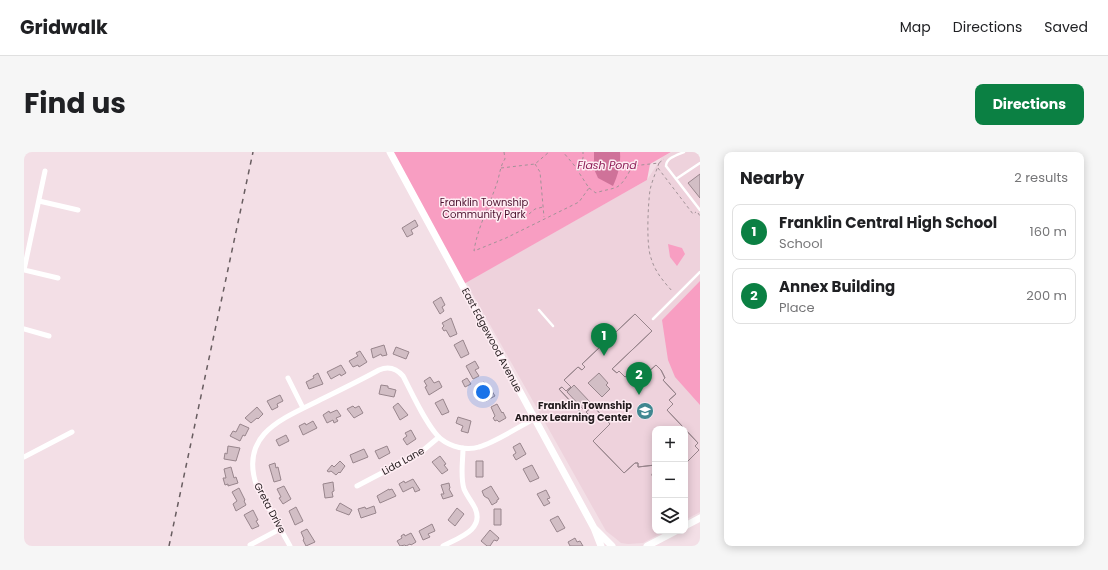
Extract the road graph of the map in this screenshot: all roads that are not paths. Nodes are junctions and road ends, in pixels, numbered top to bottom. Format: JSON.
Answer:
{"nodes":[{"id":1,"x":390,"y":152,"type":"edge"},
{"id":2,"x":684,"y":152,"type":"edge"},
{"id":3,"x":700,"y":163,"type":"edge"},
{"id":4,"x":45,"y":171,"type":"dead end"},
{"id":5,"x":676,"y":179,"type":"junction"},
{"id":6,"x":39,"y":201,"type":"junction"},
{"id":7,"x":78,"y":210,"type":"dead end"},
{"id":8,"x":700,"y":210,"type":"edge"},
{"id":9,"x":24,"y":270,"type":"edge"},
{"id":10,"x":700,"y":272,"type":"edge"},
{"id":11,"x":58,"y":278,"type":"dead end"},
{"id":12,"x":539,"y":310,"type":"dead end"},
{"id":13,"x":653,"y":319,"type":"dead end"},
{"id":14,"x":553,"y":326,"type":"dead end"},
{"id":15,"x":24,"y":329,"type":"edge"},
{"id":16,"x":49,"y":336,"type":"dead end"},
{"id":17,"x":288,"y":378,"type":"dead end"},
{"id":18,"x":303,"y":408,"type":"junction"},
{"id":19,"x":534,"y":419,"type":"junction"},
{"id":20,"x":72,"y":432,"type":"dead end"},
{"id":21,"x":439,"y":437,"type":"junction"},
{"id":22,"x":463,"y":448,"type":"junction"},
{"id":23,"x":24,"y":457,"type":"edge"},
{"id":24,"x":357,"y":486,"type":"dead end"},
{"id":25,"x":700,"y":518,"type":"edge"},
{"id":26,"x":688,"y":524,"type":"edge"},
{"id":27,"x":594,"y":528,"type":"junction"},
{"id":28,"x":280,"y":529,"type":"junction"},
{"id":29,"x":670,"y":534,"type":"edge"},
{"id":30,"x":250,"y":545,"type":"edge"},
{"id":31,"x":290,"y":546,"type":"edge"},
{"id":32,"x":443,"y":546,"type":"edge"},
{"id":33,"x":601,"y":546,"type":"edge"},
{"id":34,"x":612,"y":546,"type":"edge"},
{"id":35,"x":648,"y":546,"type":"edge"}],
"edges":[{"from":1,"to":19,"type":"main road","name":"East Edgewood Avenue"},
{"from":2,"to":5,"type":"lane"},
{"from":3,"to":5,"type":"lane"},
{"from":4,"to":6,"type":"street"},
{"from":5,"to":8,"type":"lane"},
{"from":6,"to":7,"type":"street"},
{"from":6,"to":9,"type":"street"},
{"from":9,"to":11,"type":"street"},
{"from":10,"to":13,"type":"lane"},
{"from":12,"to":14,"type":"lane"},
{"from":15,"to":16,"type":"street"},
{"from":17,"to":18,"type":"street"},
{"from":18,"to":21,"type":"street","name":"Greta Drive"},
{"from":18,"to":28,"type":"street","name":"Greta Drive"},
{"from":19,"to":22,"type":"street"},
{"from":19,"to":27,"type":"main road","name":"East Edgewood Avenue"},
{"from":20,"to":23,"type":"street"},
{"from":21,"to":22,"type":"street"},
{"from":21,"to":24,"type":"street","name":"Lida Lane"},
{"from":22,"to":32,"type":"street"},
{"from":25,"to":26,"type":"main road"},
{"from":27,"to":33,"type":"main road"},
{"from":27,"to":34,"type":"main road"},
{"from":28,"to":30,"type":"street"},
{"from":28,"to":31,"type":"street","name":"Greta Drive"},
{"from":29,"to":35,"type":"main road"}]}
